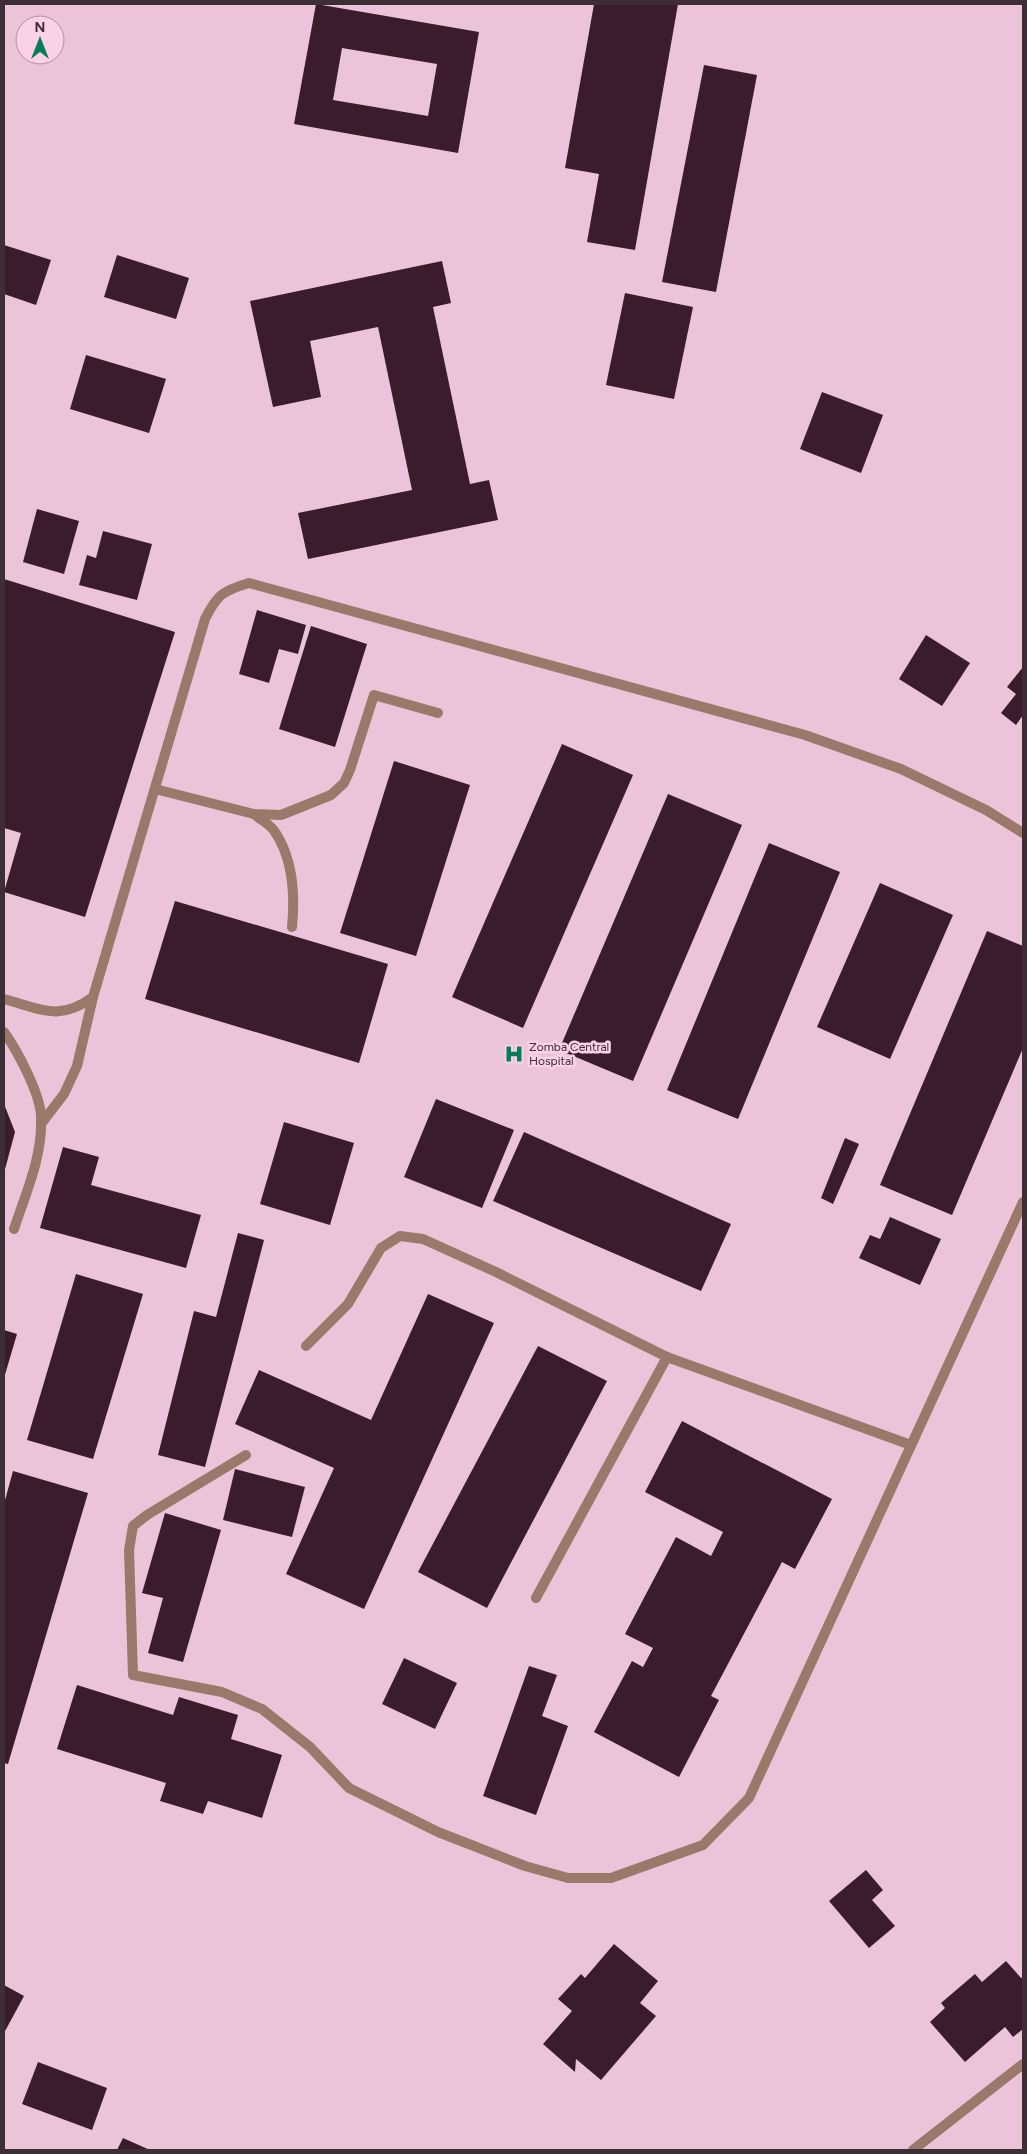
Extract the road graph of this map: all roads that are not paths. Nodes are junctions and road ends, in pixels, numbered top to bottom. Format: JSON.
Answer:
{"nodes":[{"id":1,"x":438,"y":713,"type":"dead end"},
{"id":2,"x":155,"y":789,"type":"junction"},
{"id":3,"x":254,"y":814,"type":"junction"},
{"id":4,"x":1023,"y":833,"type":"edge"},
{"id":5,"x":292,"y":927,"type":"dead end"},
{"id":6,"x":94,"y":998,"type":"junction"},
{"id":7,"x":4,"y":999,"type":"edge"},
{"id":8,"x":4,"y":1032,"type":"edge"},
{"id":9,"x":41,"y":1125,"type":"junction"},
{"id":10,"x":1023,"y":1202,"type":"edge"},
{"id":11,"x":14,"y":1229,"type":"dead end"},
{"id":12,"x":306,"y":1346,"type":"dead end"},
{"id":13,"x":667,"y":1356,"type":"junction"},
{"id":14,"x":911,"y":1445,"type":"junction"},
{"id":15,"x":246,"y":1455,"type":"dead end"},
{"id":16,"x":536,"y":1598,"type":"dead end"},
{"id":17,"x":1023,"y":2064,"type":"edge"},
{"id":18,"x":913,"y":2150,"type":"edge"}],
"edges":[{"from":1,"to":3,"type":"street"},
{"from":2,"to":3,"type":"street"},
{"from":2,"to":4,"type":"street"},
{"from":2,"to":6,"type":"street"},
{"from":3,"to":5,"type":"street"},
{"from":6,"to":7,"type":"street"},
{"from":6,"to":9,"type":"street"},
{"from":8,"to":9,"type":"street"},
{"from":9,"to":11,"type":"street"},
{"from":10,"to":14,"type":"street"},
{"from":12,"to":13,"type":"street"},
{"from":13,"to":14,"type":"street"},
{"from":13,"to":16,"type":"street"},
{"from":14,"to":15,"type":"street"},
{"from":17,"to":18,"type":"street"}]}
